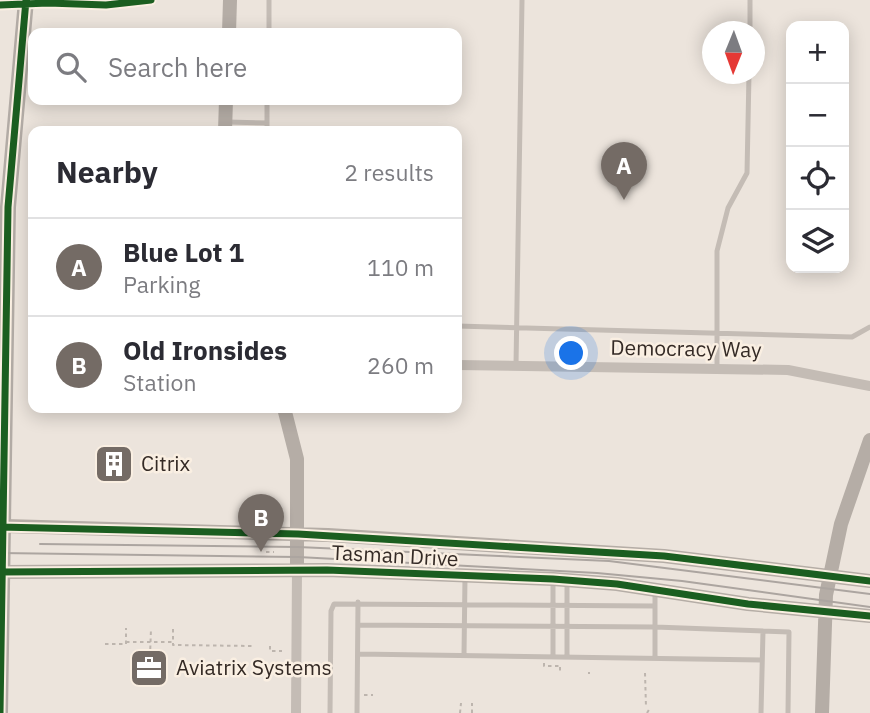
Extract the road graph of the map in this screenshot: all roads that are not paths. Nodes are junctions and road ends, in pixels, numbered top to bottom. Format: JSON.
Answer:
{"nodes":[{"id":1,"x":151,"y":0,"type":"edge"},
{"id":2,"x":230,"y":0,"type":"edge"},
{"id":3,"x":270,"y":0,"type":"edge"},
{"id":4,"x":522,"y":0,"type":"edge"},
{"id":5,"x":750,"y":0,"type":"edge"},
{"id":6,"x":26,"y":3,"type":"edge"},
{"id":7,"x":0,"y":5,"type":"edge"},
{"id":8,"x":750,"y":21,"type":"edge"},
{"id":9,"x":229,"y":28,"type":"edge"},
{"id":10,"x":269,"y":28,"type":"edge"},
{"id":11,"x":749,"y":84,"type":"edge"},
{"id":12,"x":226,"y":105,"type":"edge"},
{"id":13,"x":267,"y":105,"type":"edge"},
{"id":14,"x":267,"y":123,"type":"joint"},
{"id":15,"x":225,"y":126,"type":"edge"},
{"id":16,"x":236,"y":126,"type":"edge"},
{"id":17,"x":462,"y":326,"type":"edge"},
{"id":18,"x":870,"y":327,"type":"edge"},
{"id":19,"x":516,"y":328,"type":"junction"},
{"id":20,"x":3,"y":331,"type":"edge"},
{"id":21,"x":717,"y":332,"type":"junction"},
{"id":22,"x":462,"y":365,"type":"edge"},
{"id":23,"x":516,"y":365,"type":"junction"},
{"id":24,"x":717,"y":369,"type":"junction"},
{"id":25,"x":870,"y":386,"type":"edge"},
{"id":26,"x":285,"y":413,"type":"edge"},
{"id":27,"x":870,"y":440,"type":"edge"},
{"id":28,"x":2,"y":526,"type":"edge"},
{"id":29,"x":298,"y":534,"type":"junction"},
{"id":30,"x":298,"y":570,"type":"junction"},
{"id":31,"x":2,"y":572,"type":"edge"},
{"id":32,"x":829,"y":576,"type":"junction"},
{"id":33,"x":466,"y":577,"type":"junction"},
{"id":34,"x":560,"y":580,"type":"junction"},
{"id":35,"x":870,"y":581,"type":"edge"},
{"id":36,"x":655,"y":590,"type":"junction"},
{"id":37,"x":358,"y":603,"type":"junction"},
{"id":38,"x":465,"y":604,"type":"junction"},
{"id":39,"x":553,"y":605,"type":"junction"},
{"id":40,"x":567,"y":606,"type":"junction"},
{"id":41,"x":654,"y":606,"type":"junction"},
{"id":42,"x":824,"y":612,"type":"junction"},
{"id":43,"x":870,"y":616,"type":"edge"},
{"id":44,"x":358,"y":625,"type":"junction"},
{"id":45,"x":465,"y":625,"type":"junction"},
{"id":46,"x":553,"y":626,"type":"junction"},
{"id":47,"x":567,"y":626,"type":"junction"},
{"id":48,"x":655,"y":627,"type":"junction"},
{"id":49,"x":763,"y":631,"type":"junction"},
{"id":50,"x":358,"y":654,"type":"junction"},
{"id":51,"x":464,"y":655,"type":"junction"},
{"id":52,"x":553,"y":655,"type":"junction"},
{"id":53,"x":567,"y":656,"type":"junction"},
{"id":54,"x":655,"y":657,"type":"junction"},
{"id":55,"x":762,"y":660,"type":"junction"},
{"id":56,"x":0,"y":713,"type":"edge"},
{"id":57,"x":296,"y":713,"type":"edge"},
{"id":58,"x":330,"y":713,"type":"edge"},
{"id":59,"x":357,"y":713,"type":"edge"},
{"id":60,"x":761,"y":713,"type":"edge"},
{"id":61,"x":788,"y":713,"type":"edge"},
{"id":62,"x":822,"y":713,"type":"edge"}],
"edges":[{"from":1,"to":6,"type":"street"},
{"from":2,"to":9,"type":"main road"},
{"from":3,"to":10,"type":"lane"},
{"from":4,"to":19,"type":"lane"},
{"from":5,"to":8,"type":"lane"},
{"from":6,"to":7,"type":"street"},
{"from":6,"to":20,"type":"main road"},
{"from":11,"to":21,"type":"lane"},
{"from":12,"to":15,"type":"main road"},
{"from":13,"to":14,"type":"lane"},
{"from":14,"to":16,"type":"lane"},
{"from":17,"to":19,"type":"lane"},
{"from":18,"to":21,"type":"lane"},
{"from":19,"to":21,"type":"lane"},
{"from":19,"to":23,"type":"lane"},
{"from":20,"to":28,"type":"main road"},
{"from":21,"to":24,"type":"lane"},
{"from":22,"to":23,"type":"street","name":"Democracy Way"},
{"from":23,"to":24,"type":"street","name":"Democracy Way"},
{"from":24,"to":25,"type":"street","name":"Democracy Way"},
{"from":26,"to":29,"type":"main road"},
{"from":27,"to":32,"type":"main road"},
{"from":28,"to":29,"type":"main road","name":"Tasman Drive"},
{"from":28,"to":31,"type":"main road"},
{"from":29,"to":30,"type":"main road"},
{"from":29,"to":32,"type":"main road","name":"Tasman Drive"},
{"from":30,"to":31,"type":"main road","name":"Tasman Drive"},
{"from":30,"to":33,"type":"main road","name":"Tasman Drive"},
{"from":30,"to":57,"type":"street"},
{"from":31,"to":56,"type":"main road"},
{"from":32,"to":35,"type":"main road","name":"Tasman Drive"},
{"from":32,"to":42,"type":"main road"},
{"from":33,"to":34,"type":"main road","name":"Tasman Drive"},
{"from":33,"to":38,"type":"lane"},
{"from":34,"to":36,"type":"main road","name":"Tasman Drive"},
{"from":34,"to":39,"type":"lane"},
{"from":34,"to":40,"type":"lane"},
{"from":36,"to":41,"type":"lane"},
{"from":36,"to":42,"type":"main road","name":"Tasman Drive"},
{"from":37,"to":38,"type":"lane"},
{"from":37,"to":44,"type":"lane"},
{"from":37,"to":58,"type":"lane"},
{"from":38,"to":39,"type":"lane"},
{"from":38,"to":45,"type":"lane"},
{"from":39,"to":40,"type":"lane"},
{"from":39,"to":46,"type":"lane"},
{"from":40,"to":41,"type":"lane"},
{"from":40,"to":47,"type":"lane"},
{"from":41,"to":48,"type":"lane"},
{"from":42,"to":43,"type":"main road","name":"Tasman Drive"},
{"from":42,"to":62,"type":"main road"},
{"from":44,"to":45,"type":"lane"},
{"from":44,"to":50,"type":"lane"},
{"from":45,"to":46,"type":"lane"},
{"from":45,"to":51,"type":"lane"},
{"from":46,"to":47,"type":"lane"},
{"from":46,"to":52,"type":"lane"},
{"from":47,"to":48,"type":"lane"},
{"from":47,"to":53,"type":"lane"},
{"from":48,"to":49,"type":"lane"},
{"from":48,"to":54,"type":"lane"},
{"from":49,"to":55,"type":"lane"},
{"from":49,"to":61,"type":"lane"},
{"from":50,"to":51,"type":"lane"},
{"from":50,"to":59,"type":"lane"},
{"from":51,"to":52,"type":"lane"},
{"from":52,"to":53,"type":"lane"},
{"from":53,"to":54,"type":"lane"},
{"from":54,"to":55,"type":"lane"},
{"from":55,"to":60,"type":"lane"}]}
